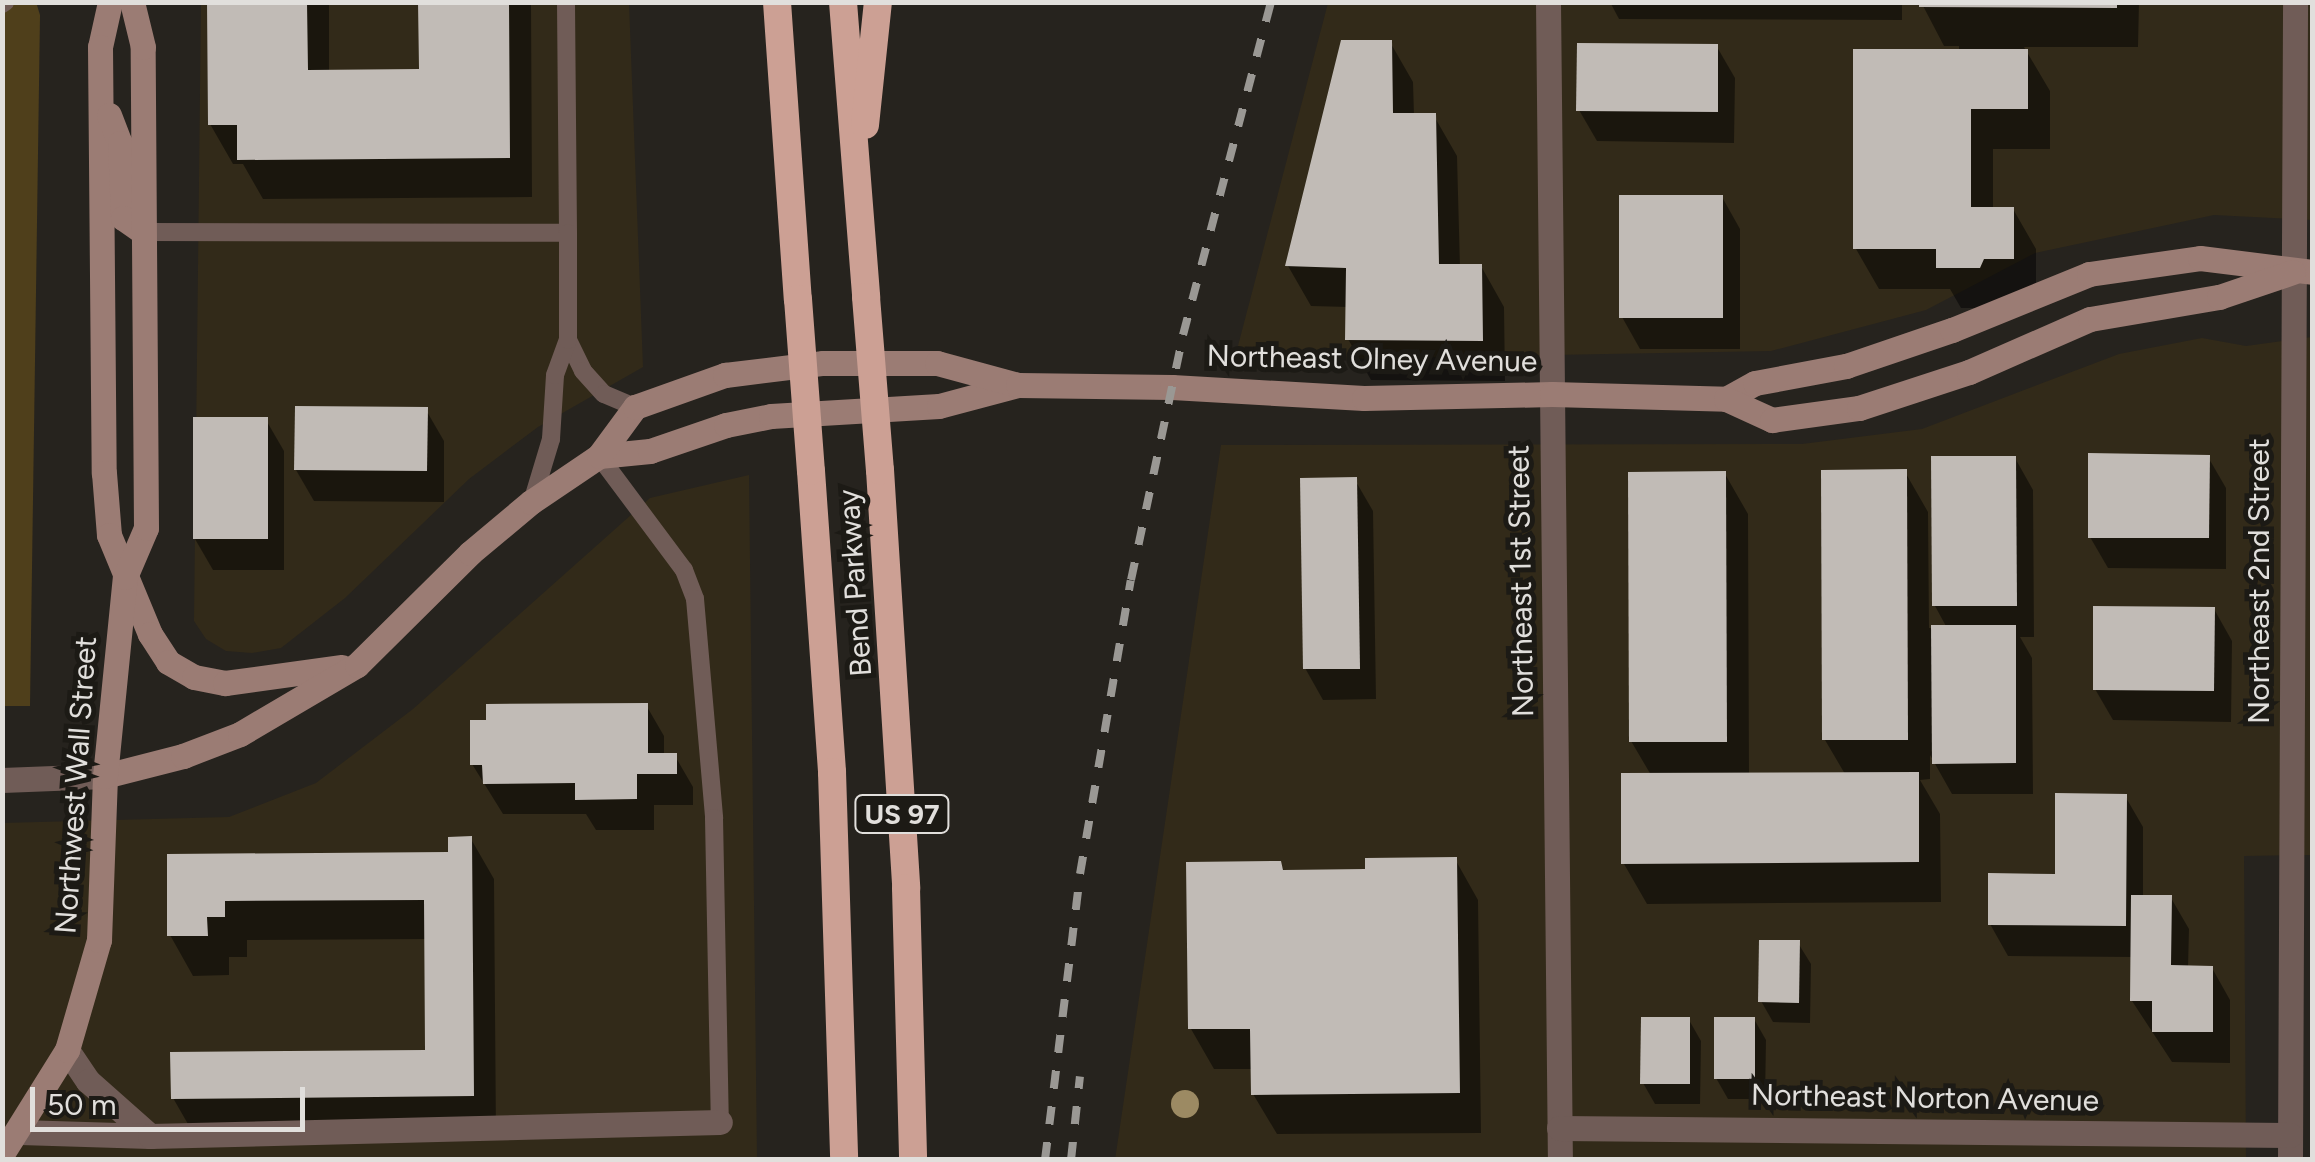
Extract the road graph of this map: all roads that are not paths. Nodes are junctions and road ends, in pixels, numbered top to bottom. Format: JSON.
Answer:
{"nodes":[{"id":1,"x":110,"y":2,"type":"edge"},
{"id":2,"x":132,"y":2,"type":"edge"},
{"id":3,"x":566,"y":2,"type":"edge"},
{"id":4,"x":776,"y":2,"type":"edge"},
{"id":5,"x":843,"y":2,"type":"edge"},
{"id":6,"x":878,"y":2,"type":"edge"},
{"id":7,"x":1548,"y":2,"type":"edge"},
{"id":8,"x":2295,"y":2,"type":"edge"},
{"id":9,"x":102,"y":96,"type":"junction"},
{"id":10,"x":857,"y":191,"type":"junction"},
{"id":11,"x":143,"y":232,"type":"junction"},
{"id":12,"x":568,"y":233,"type":"junction"},
{"id":13,"x":2303,"y":272,"type":"edge"},
{"id":14,"x":568,"y":340,"type":"junction"},
{"id":15,"x":1018,"y":384,"type":"junction"},
{"id":16,"x":1552,"y":394,"type":"junction"},
{"id":17,"x":1726,"y":398,"type":"junction"},
{"id":18,"x":635,"y":407,"type":"junction"},
{"id":19,"x":599,"y":456,"type":"junction"},
{"id":20,"x":532,"y":502,"type":"junction"},
{"id":21,"x":125,"y":577,"type":"junction"},
{"id":22,"x":357,"y":665,"type":"junction"},
{"id":23,"x":105,"y":776,"type":"junction"},
{"id":24,"x":2,"y":780,"type":"edge"},
{"id":25,"x":2301,"y":889,"type":"edge"},
{"id":26,"x":67,"y":1050,"type":"junction"},
{"id":27,"x":720,"y":1122,"type":"joint"},
{"id":28,"x":1560,"y":1128,"type":"junction"},
{"id":29,"x":20,"y":1132,"type":"junction"},
{"id":30,"x":150,"y":1136,"type":"junction"},
{"id":31,"x":2290,"y":1147,"type":"edge"},
{"id":32,"x":2,"y":1154,"type":"edge"},
{"id":33,"x":844,"y":1160,"type":"edge"},
{"id":34,"x":913,"y":1160,"type":"edge"},
{"id":35,"x":1560,"y":1160,"type":"edge"}],
"edges":[{"from":1,"to":9,"type":"main road","name":"Northwest Wall Street"},
{"from":2,"to":11,"type":"main road","name":"Northwest Wall Street"},
{"from":3,"to":12,"type":"lane"},
{"from":4,"to":33,"type":"highway","name":"Bend Parkway","number":"US 97","bridge":true},
{"from":5,"to":10,"type":"highway","name":"Bend Parkway","number":"US 97"},
{"from":6,"to":10,"type":"highway"},
{"from":7,"to":16,"type":"street","name":"Northeast 1st Street"},
{"from":8,"to":13,"type":"street","name":"Northeast 2nd Street"},
{"from":9,"to":11,"type":"main road"},
{"from":9,"to":21,"type":"main road","name":"Northwest Wall Street"},
{"from":10,"to":34,"type":"highway","name":"Bend Parkway","number":"US 97","bridge":true},
{"from":11,"to":12,"type":"lane"},
{"from":11,"to":21,"type":"main road","name":"Northwest Wall Street"},
{"from":12,"to":14,"type":"lane"},
{"from":13,"to":17,"type":"main road","name":"Northeast Olney Avenue"},
{"from":13,"to":17,"type":"main road","name":"Northeast Olney Avenue"},
{"from":13,"to":25,"type":"street","name":"Northeast 2nd Street"},
{"from":14,"to":18,"type":"lane"},
{"from":14,"to":20,"type":"lane"},
{"from":15,"to":16,"type":"main road","name":"Northeast Olney Avenue"},
{"from":15,"to":18,"type":"main road","name":"Northeast Olney Avenue"},
{"from":15,"to":19,"type":"main road","name":"Northeast Olney Avenue"},
{"from":16,"to":17,"type":"main road","name":"Northeast Olney Avenue"},
{"from":16,"to":28,"type":"street","name":"Northeast 1st Street"},
{"from":18,"to":19,"type":"main road"},
{"from":19,"to":20,"type":"main road"},
{"from":19,"to":27,"type":"lane"},
{"from":20,"to":22,"type":"main road"},
{"from":21,"to":22,"type":"main road"},
{"from":21,"to":23,"type":"main road","name":"Northwest Wall Street"},
{"from":22,"to":23,"type":"main road"},
{"from":23,"to":24,"type":"street"},
{"from":23,"to":26,"type":"main road","name":"Northwest Wall Street"},
{"from":25,"to":31,"type":"street","name":"Northeast 2nd Street"},
{"from":26,"to":29,"type":"main road","name":"Northwest Wall Street"},
{"from":26,"to":30,"type":"street"},
{"from":27,"to":30,"type":"street"},
{"from":28,"to":31,"type":"street","name":"Northeast Norton Avenue"},
{"from":28,"to":35,"type":"street","name":"Northeast 1st Street"},
{"from":29,"to":30,"type":"street"},
{"from":29,"to":32,"type":"main road","name":"Northwest Wall Street"}]}
